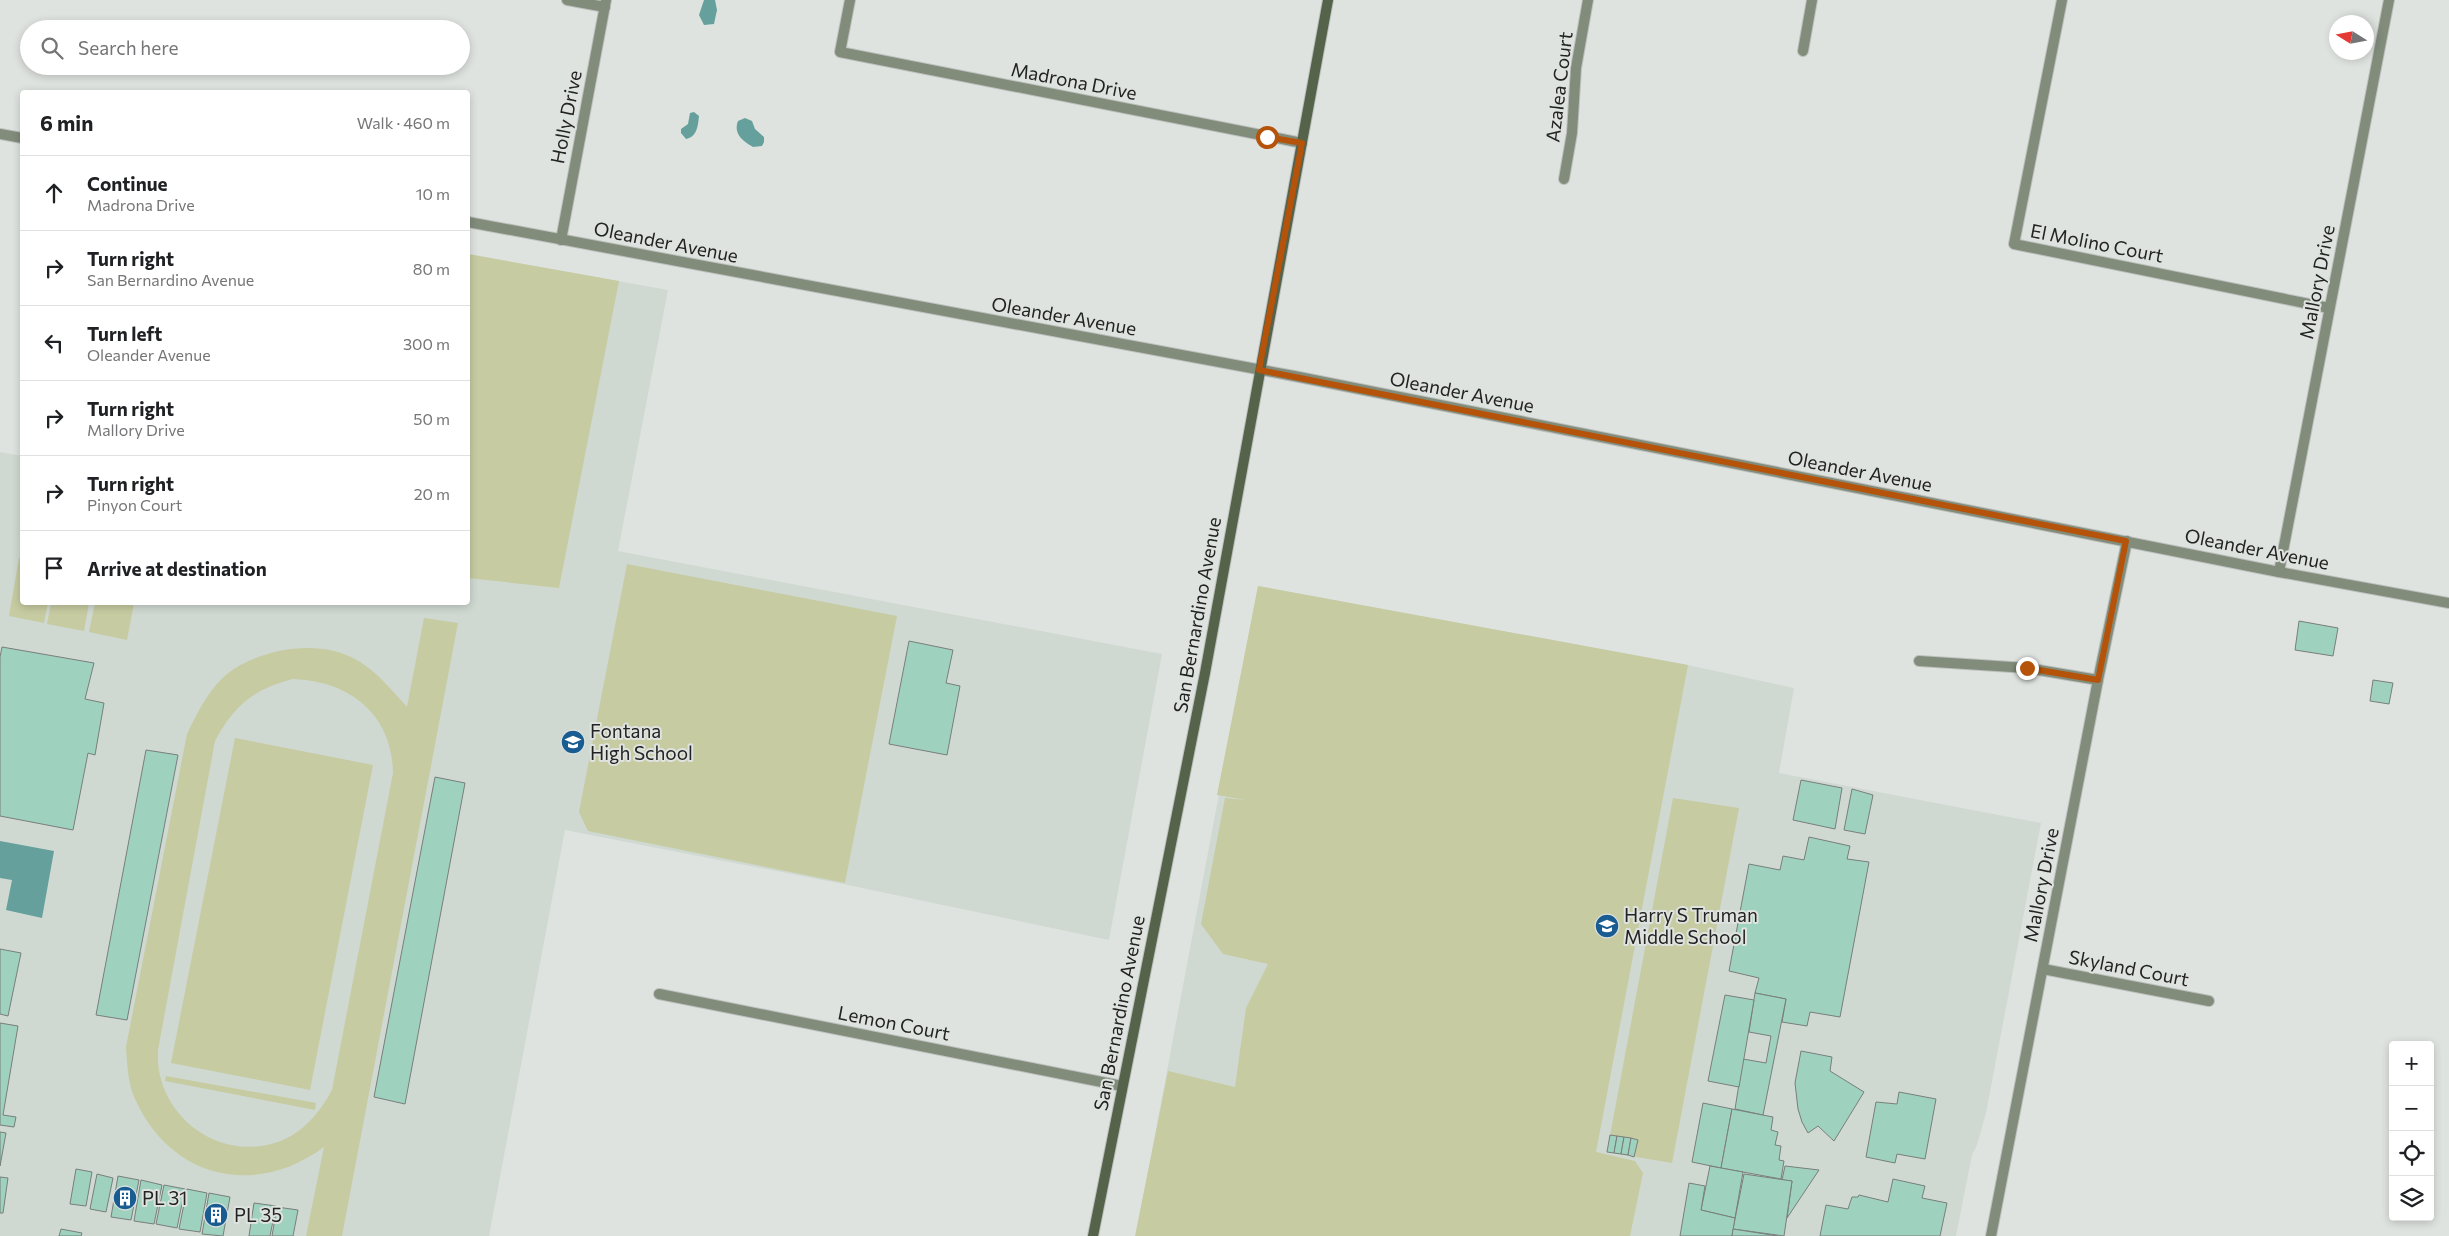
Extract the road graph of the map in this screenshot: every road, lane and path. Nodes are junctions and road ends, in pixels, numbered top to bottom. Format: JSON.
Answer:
{"nodes":[{"id":1,"x":567,"y":0,"type":"edge"},
{"id":2,"x":850,"y":0,"type":"edge"},
{"id":3,"x":1328,"y":0,"type":"edge"},
{"id":4,"x":1588,"y":0,"type":"edge"},
{"id":5,"x":1812,"y":0,"type":"edge"},
{"id":6,"x":2062,"y":0,"type":"edge"},
{"id":7,"x":2389,"y":0,"type":"edge"},
{"id":8,"x":606,"y":4,"type":"edge"},
{"id":9,"x":1803,"y":50,"type":"dead end"},
{"id":10,"x":0,"y":134,"type":"edge"},
{"id":11,"x":20,"y":138,"type":"edge"},
{"id":12,"x":1302,"y":143,"type":"junction"},
{"id":13,"x":1564,"y":178,"type":"dead end"},
{"id":14,"x":470,"y":222,"type":"edge"},
{"id":15,"x":561,"y":240,"type":"junction"},
{"id":16,"x":2329,"y":308,"type":"junction"},
{"id":17,"x":1259,"y":370,"type":"junction"},
{"id":18,"x":2126,"y":541,"type":"junction"},
{"id":19,"x":2279,"y":572,"type":"junction"},
{"id":20,"x":2449,"y":603,"type":"edge"},
{"id":21,"x":1918,"y":661,"type":"dead end"},
{"id":22,"x":2098,"y":680,"type":"junction"},
{"id":23,"x":2043,"y":970,"type":"junction"},
{"id":24,"x":659,"y":994,"type":"dead end"},
{"id":25,"x":2209,"y":1001,"type":"dead end"},
{"id":26,"x":1122,"y":1086,"type":"junction"},
{"id":27,"x":1094,"y":1236,"type":"edge"},
{"id":28,"x":1991,"y":1236,"type":"edge"}],
"edges":[{"from":1,"to":8,"type":"street"},
{"from":2,"to":12,"type":"street","name":"Madrona Drive"},
{"from":3,"to":12,"type":"main road","name":"San Bernardino Avenue"},
{"from":4,"to":13,"type":"street","name":"Azalea Court"},
{"from":5,"to":9,"type":"street"},
{"from":6,"to":16,"type":"street","name":"El Molino Court"},
{"from":7,"to":16,"type":"street","name":"Mallory Drive"},
{"from":8,"to":15,"type":"street","name":"Holly Drive"},
{"from":10,"to":11,"type":"street"},
{"from":12,"to":17,"type":"main road","name":"San Bernardino Avenue"},
{"from":14,"to":15,"type":"street","name":"Oleander Avenue"},
{"from":15,"to":17,"type":"street","name":"Oleander Avenue"},
{"from":16,"to":19,"type":"street","name":"Mallory Drive"},
{"from":17,"to":18,"type":"street","name":"Oleander Avenue"},
{"from":17,"to":26,"type":"main road","name":"San Bernardino Avenue"},
{"from":18,"to":19,"type":"street","name":"Oleander Avenue"},
{"from":18,"to":22,"type":"street","name":"Mallory Drive"},
{"from":19,"to":20,"type":"street","name":"Oleander Avenue"},
{"from":21,"to":22,"type":"street"},
{"from":22,"to":23,"type":"street","name":"Mallory Drive"},
{"from":23,"to":25,"type":"street","name":"Skyland Court"},
{"from":23,"to":28,"type":"street","name":"Mallory Drive"},
{"from":24,"to":26,"type":"street","name":"Lemon Court"},
{"from":26,"to":27,"type":"main road","name":"San Bernardino Avenue"}]}
